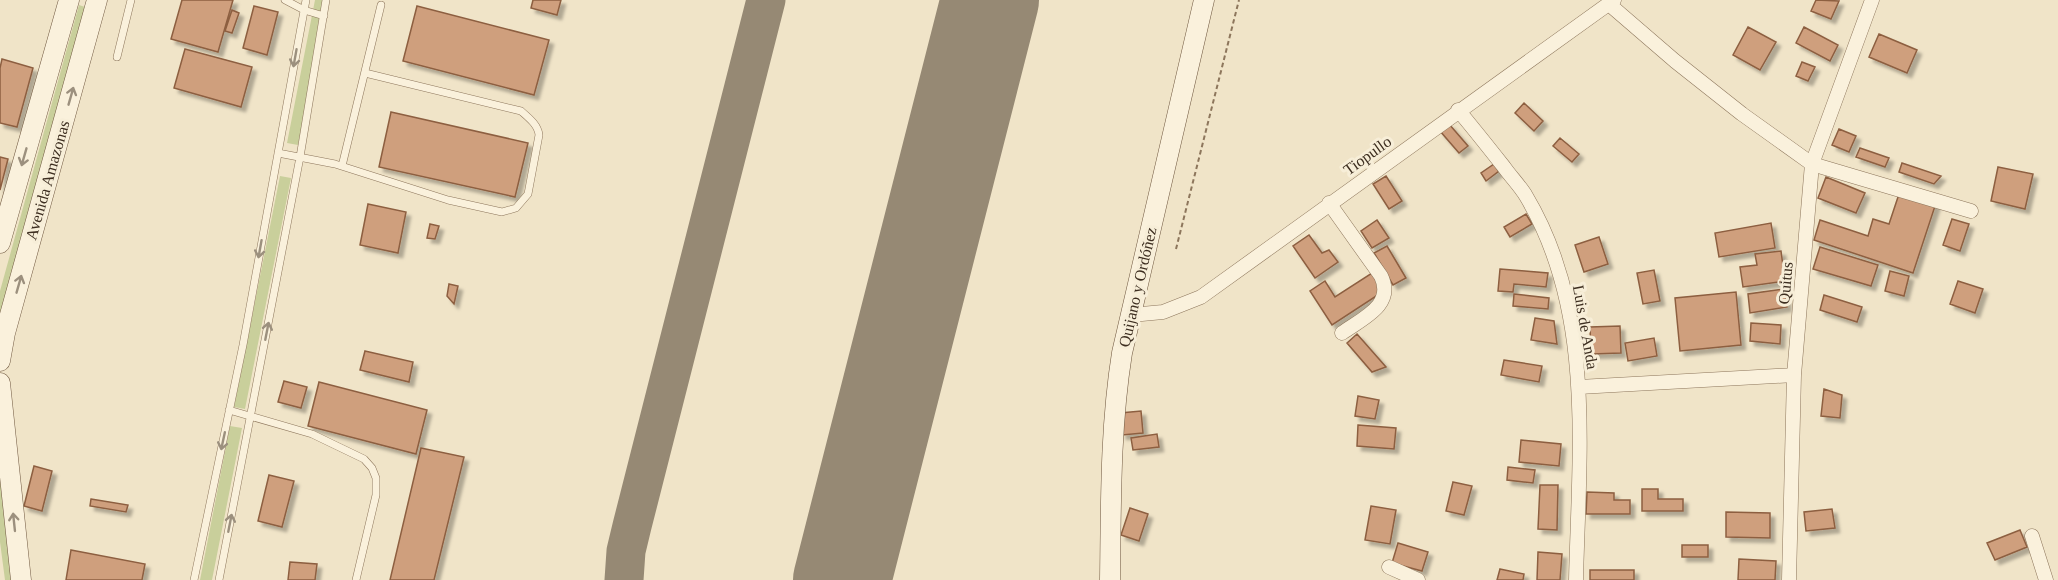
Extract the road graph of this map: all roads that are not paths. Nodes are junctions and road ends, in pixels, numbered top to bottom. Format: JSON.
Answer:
{"nodes":[{"id":1,"x":69,"y":0,"type":"edge"},
{"id":2,"x":97,"y":0,"type":"edge"},
{"id":3,"x":131,"y":0,"type":"edge"},
{"id":4,"x":285,"y":0,"type":"edge"},
{"id":5,"x":306,"y":0,"type":"edge"},
{"id":6,"x":326,"y":0,"type":"edge"},
{"id":7,"x":1204,"y":0,"type":"edge"},
{"id":8,"x":1872,"y":0,"type":"edge"},
{"id":9,"x":1612,"y":2,"type":"edge"},
{"id":10,"x":381,"y":4,"type":"dead end"},
{"id":11,"x":304,"y":10,"type":"junction"},
{"id":12,"x":324,"y":16,"type":"junction"},
{"id":13,"x":117,"y":57,"type":"dead end"},
{"id":14,"x":365,"y":73,"type":"junction"},
{"id":15,"x":1458,"y":110,"type":"junction"},
{"id":16,"x":278,"y":153,"type":"junction"},
{"id":17,"x":300,"y":157,"type":"junction"},
{"id":18,"x":1812,"y":164,"type":"junction"},
{"id":19,"x":342,"y":166,"type":"junction"},
{"id":20,"x":1329,"y":203,"type":"junction"},
{"id":21,"x":1971,"y":211,"type":"dead end"},
{"id":22,"x":0,"y":243,"type":"edge"},
{"id":23,"x":1131,"y":315,"type":"junction"},
{"id":24,"x":2,"y":333,"type":"edge"},
{"id":25,"x":1342,"y":333,"type":"dead end"},
{"id":26,"x":0,"y":361,"type":"edge"},
{"id":27,"x":1794,"y":375,"type":"junction"},
{"id":28,"x":0,"y":383,"type":"edge"},
{"id":29,"x":1579,"y":387,"type":"junction"},
{"id":30,"x":229,"y":410,"type":"junction"},
{"id":31,"x":250,"y":416,"type":"junction"},
{"id":32,"x":2032,"y":536,"type":"dead end"},
{"id":33,"x":1389,"y":567,"type":"dead end"},
{"id":34,"x":21,"y":580,"type":"edge"},
{"id":35,"x":194,"y":580,"type":"edge"},
{"id":36,"x":219,"y":580,"type":"edge"},
{"id":37,"x":356,"y":580,"type":"edge"},
{"id":38,"x":1110,"y":580,"type":"edge"},
{"id":39,"x":1418,"y":580,"type":"edge"},
{"id":40,"x":1576,"y":580,"type":"edge"},
{"id":41,"x":1789,"y":580,"type":"edge"},
{"id":42,"x":2046,"y":580,"type":"edge"}],
"edges":[{"from":1,"to":22,"type":"main road","name":"Avenida Amazonas","one_way":true},
{"from":24,"to":2,"type":"main road","name":"Avenida Amazonas","one_way":true},
{"from":3,"to":13,"type":"lane"},
{"from":4,"to":11,"type":"lane"},
{"from":5,"to":11,"type":"lane"},
{"from":6,"to":12,"type":"lane"},
{"from":7,"to":23,"type":"main road","name":"Quijano y Ordóñez"},
{"from":8,"to":18,"type":"street","name":"Quitus"},
{"from":9,"to":15,"type":"street","name":"Tiopullo"},
{"from":9,"to":18,"type":"street"},
{"from":10,"to":14,"type":"lane"},
{"from":11,"to":12,"type":"lane"},
{"from":11,"to":16,"type":"lane","one_way":true},
{"from":12,"to":17,"type":"lane"},
{"from":14,"to":19,"type":"lane"},
{"from":14,"to":19,"type":"lane"},
{"from":15,"to":20,"type":"street","name":"Tiopullo"},
{"from":15,"to":29,"type":"street","name":"Luis de Anda"},
{"from":16,"to":17,"type":"lane"},
{"from":16,"to":30,"type":"lane","one_way":true},
{"from":17,"to":19,"type":"lane"},
{"from":31,"to":17,"type":"lane","one_way":true},
{"from":18,"to":21,"type":"street"},
{"from":18,"to":27,"type":"street","name":"Quitus"},
{"from":20,"to":23,"type":"street","name":"Tiopullo"},
{"from":20,"to":25,"type":"street"},
{"from":23,"to":38,"type":"main road","name":"Quijano y Ordóñez"},
{"from":24,"to":26,"type":"main road","name":"Avenida Amazonas"},
{"from":27,"to":29,"type":"street"},
{"from":27,"to":41,"type":"street","name":"Quitus"},
{"from":34,"to":28,"type":"main road","one_way":true},
{"from":29,"to":40,"type":"street","name":"Luis de Anda"},
{"from":30,"to":31,"type":"lane"},
{"from":30,"to":35,"type":"lane","one_way":true},
{"from":36,"to":31,"type":"lane","one_way":true},
{"from":31,"to":37,"type":"lane"},
{"from":32,"to":42,"type":"street"},
{"from":33,"to":39,"type":"street"}]}
